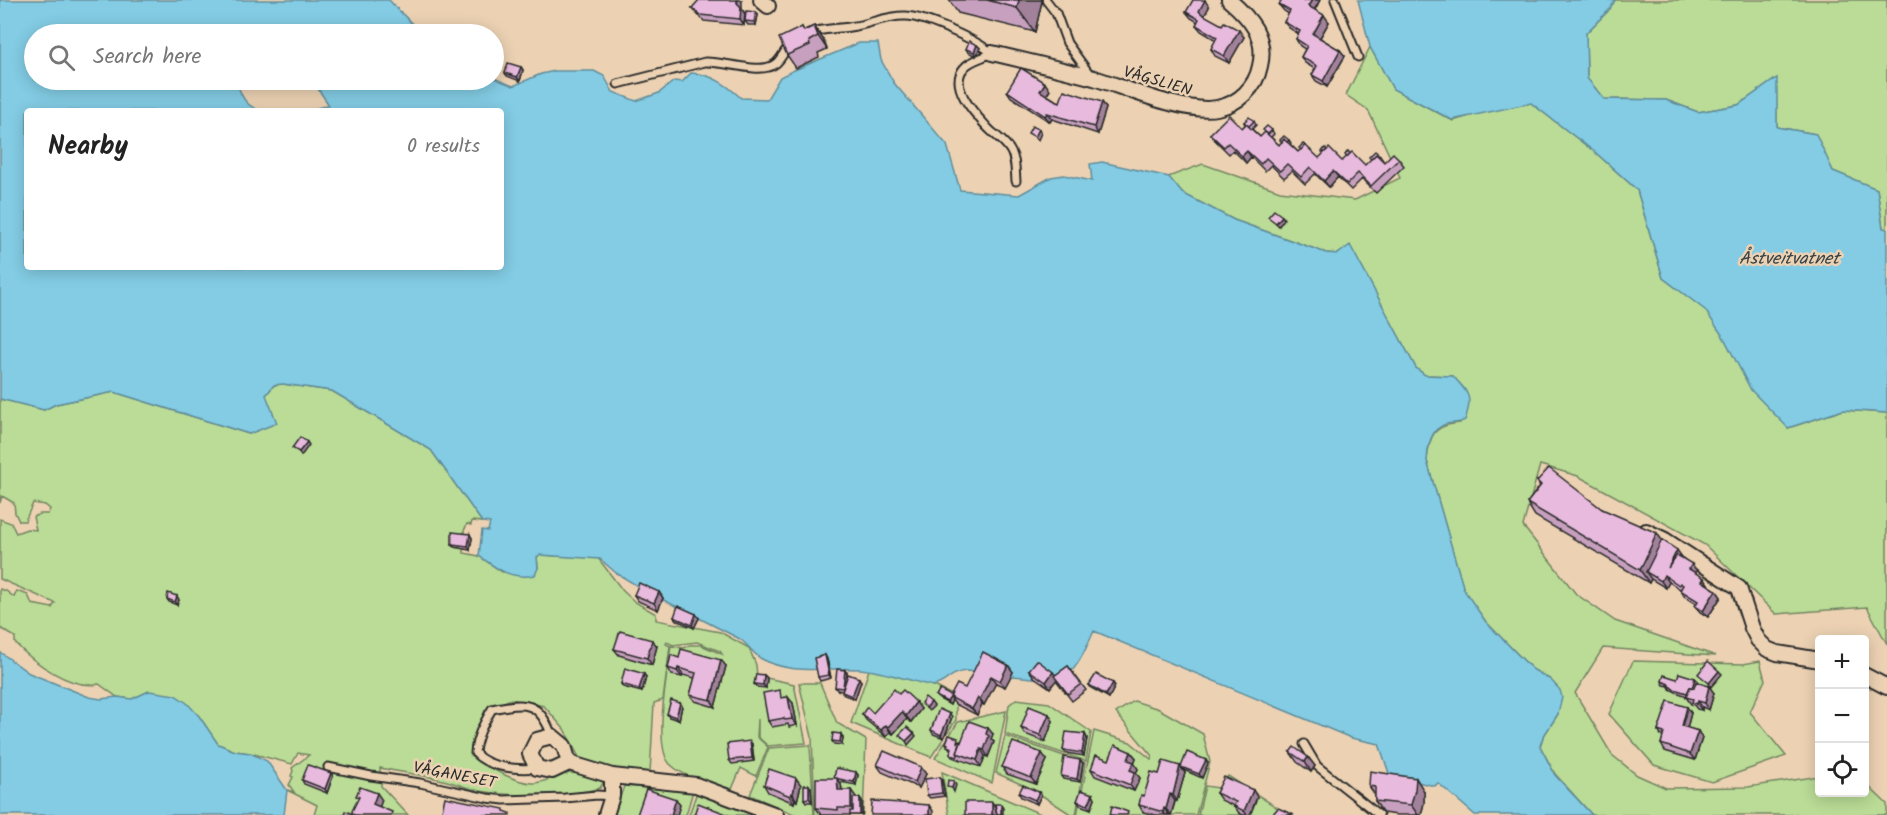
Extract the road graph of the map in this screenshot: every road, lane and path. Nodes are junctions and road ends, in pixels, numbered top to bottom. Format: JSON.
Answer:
{"nodes":[{"id":1,"x":1046,"y":0,"type":"edge"},
{"id":2,"x":1229,"y":0,"type":"edge"},
{"id":3,"x":1335,"y":0,"type":"edge"},
{"id":4,"x":992,"y":53,"type":"junction"},
{"id":5,"x":1358,"y":57,"type":"dead end"},
{"id":6,"x":1093,"y":78,"type":"junction"},
{"id":7,"x":618,"y":84,"type":"dead end"},
{"id":8,"x":1016,"y":181,"type":"dead end"},
{"id":9,"x":1636,"y":527,"type":"edge"},
{"id":10,"x":1815,"y":659,"type":"edge"},
{"id":11,"x":1869,"y":678,"type":"edge"},
{"id":12,"x":1887,"y":687,"type":"edge"},
{"id":13,"x":552,"y":736,"type":"junction"},
{"id":14,"x":1304,"y":744,"type":"dead end"},
{"id":15,"x":569,"y":763,"type":"junction"},
{"id":16,"x":328,"y":767,"type":"dead end"},
{"id":17,"x":537,"y":768,"type":"junction"},
{"id":18,"x":612,"y":776,"type":"junction"},
{"id":19,"x":612,"y":796,"type":"junction"},
{"id":20,"x":606,"y":815,"type":"edge"},
{"id":21,"x":776,"y":815,"type":"edge"},
{"id":22,"x":1379,"y":815,"type":"edge"}],
"edges":[{"from":1,"to":6,"type":"lane"},
{"from":2,"to":6,"type":"street","name":"VÅGSLIEN"},
{"from":3,"to":5,"type":"lane"},
{"from":4,"to":6,"type":"street","name":"VÅGSLIEN"},
{"from":4,"to":7,"type":"lane"},
{"from":4,"to":8,"type":"lane"},
{"from":9,"to":10,"type":"street"},
{"from":11,"to":12,"type":"street"},
{"from":13,"to":15,"type":"street"},
{"from":13,"to":17,"type":"street"},
{"from":13,"to":17,"type":"lane"},
{"from":14,"to":22,"type":"lane"},
{"from":15,"to":17,"type":"street"},
{"from":15,"to":18,"type":"street"},
{"from":16,"to":19,"type":"lane","name":"VÅGANESET"},
{"from":18,"to":19,"type":"street"},
{"from":18,"to":21,"type":"street"},
{"from":19,"to":20,"type":"street"}]}
